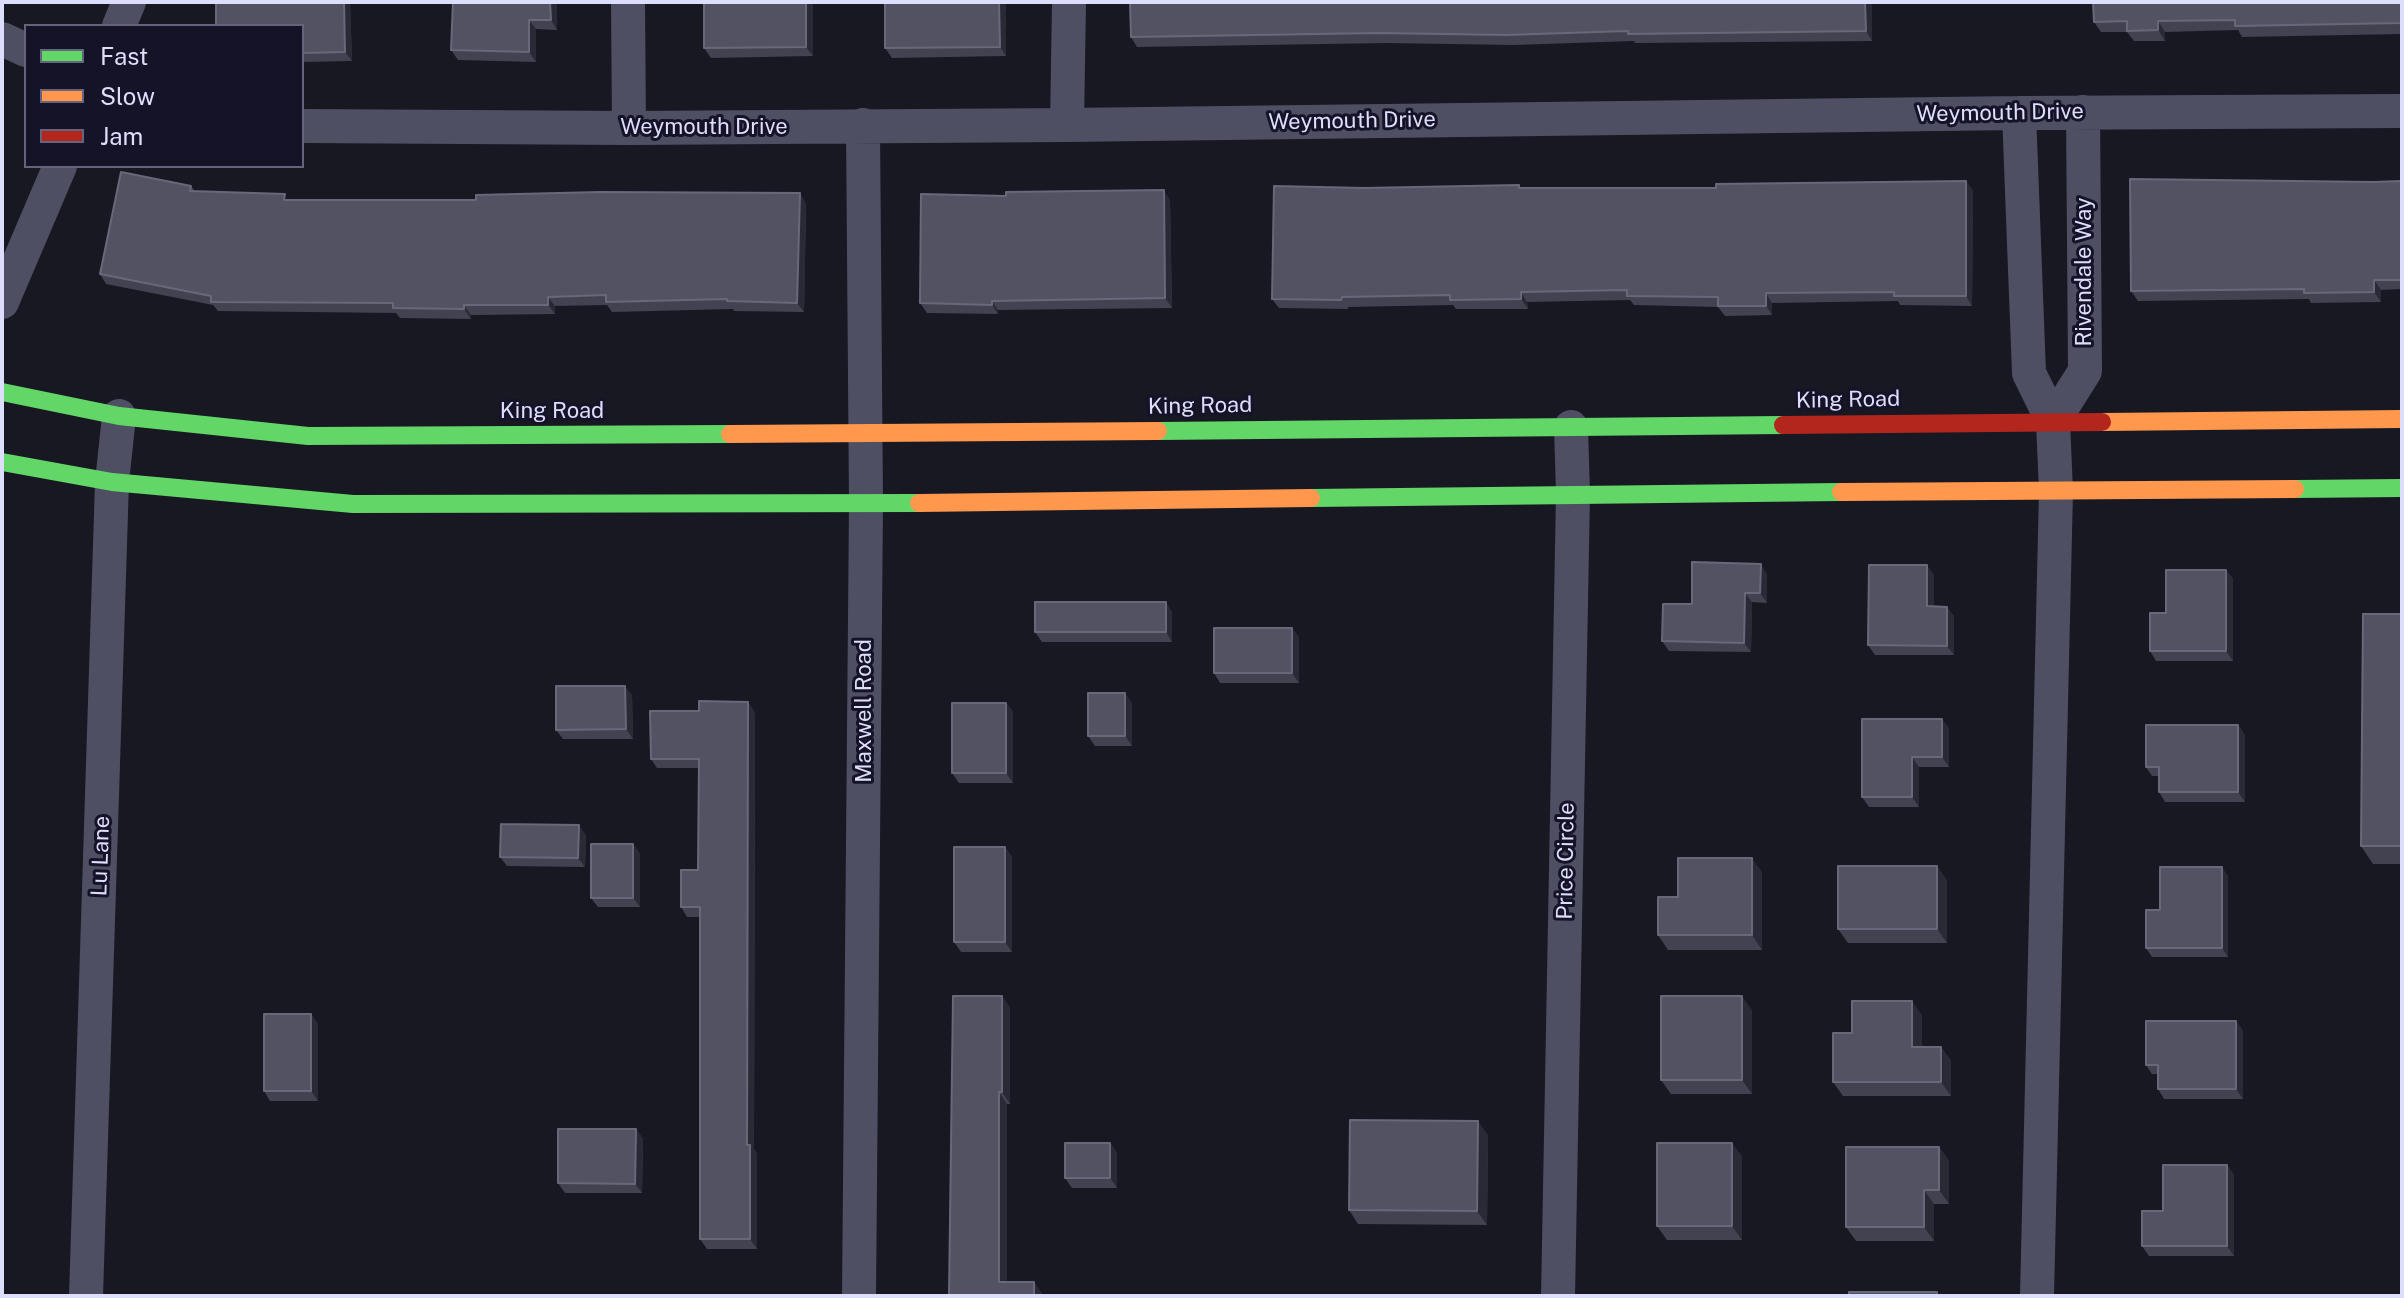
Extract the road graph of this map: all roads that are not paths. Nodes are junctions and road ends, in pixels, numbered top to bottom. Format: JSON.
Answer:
{"nodes":[{"id":1,"x":129,"y":2,"type":"edge"},
{"id":2,"x":628,"y":2,"type":"edge"},
{"id":3,"x":1069,"y":2,"type":"edge"},
{"id":4,"x":120,"y":24,"type":"edge"},
{"id":5,"x":2,"y":39,"type":"edge"},
{"id":6,"x":24,"y":49,"type":"edge"},
{"id":7,"x":2402,"y":111,"type":"edge"},
{"id":8,"x":2083,"y":112,"type":"junction"},
{"id":9,"x":2019,"y":113,"type":"junction"},
{"id":10,"x":863,"y":125,"type":"junction"},
{"id":11,"x":1067,"y":125,"type":"junction"},
{"id":12,"x":304,"y":126,"type":"edge"},
{"id":13,"x":629,"y":128,"type":"junction"},
{"id":14,"x":59,"y":168,"type":"edge"},
{"id":15,"x":2,"y":302,"type":"edge"},
{"id":16,"x":2,"y":392,"type":"edge"},
{"id":17,"x":119,"y":416,"type":"junction"},
{"id":18,"x":2402,"y":419,"type":"edge"},
{"id":19,"x":2053,"y":422,"type":"junction"},
{"id":20,"x":1571,"y":427,"type":"junction"},
{"id":21,"x":863,"y":434,"type":"junction"},
{"id":22,"x":2,"y":462,"type":"edge"},
{"id":23,"x":112,"y":482,"type":"junction"},
{"id":24,"x":2402,"y":488,"type":"edge"},
{"id":25,"x":2056,"y":491,"type":"junction"},
{"id":26,"x":1573,"y":494,"type":"junction"},
{"id":27,"x":866,"y":504,"type":"junction"},
{"id":28,"x":86,"y":1296,"type":"edge"},
{"id":29,"x":859,"y":1296,"type":"edge"},
{"id":30,"x":1558,"y":1296,"type":"edge"},
{"id":31,"x":2037,"y":1296,"type":"edge"}],
"edges":[{"from":1,"to":4,"type":"street"},
{"from":2,"to":13,"type":"street"},
{"from":3,"to":11,"type":"street"},
{"from":5,"to":6,"type":"street"},
{"from":7,"to":8,"type":"street","name":"Weymouth Drive"},
{"from":8,"to":9,"type":"street","name":"Weymouth Drive"},
{"from":8,"to":19,"type":"street","name":"Rivendale Way"},
{"from":9,"to":11,"type":"street","name":"Weymouth Drive"},
{"from":9,"to":19,"type":"street"},
{"from":10,"to":11,"type":"street","name":"Weymouth Drive"},
{"from":10,"to":13,"type":"street","name":"Weymouth Drive"},
{"from":10,"to":21,"type":"street","name":"Maxwell Road"},
{"from":12,"to":13,"type":"street","name":"Weymouth Drive"},
{"from":14,"to":15,"type":"street"},
{"from":16,"to":17,"type":"street","name":"King Road"},
{"from":17,"to":21,"type":"street","name":"King Road"},
{"from":17,"to":23,"type":"street","name":"Lu Lane"},
{"from":18,"to":19,"type":"street","name":"King Road"},
{"from":19,"to":20,"type":"street","name":"King Road"},
{"from":19,"to":25,"type":"street"},
{"from":20,"to":21,"type":"street","name":"King Road"},
{"from":20,"to":26,"type":"street","name":"Price Circle"},
{"from":21,"to":27,"type":"street","name":"Maxwell Road"},
{"from":22,"to":23,"type":"street"},
{"from":23,"to":27,"type":"street"},
{"from":23,"to":28,"type":"street","name":"Lu Lane"},
{"from":24,"to":25,"type":"street"},
{"from":25,"to":26,"type":"street"},
{"from":25,"to":31,"type":"street"},
{"from":26,"to":27,"type":"street"},
{"from":26,"to":30,"type":"street","name":"Price Circle"},
{"from":27,"to":29,"type":"street","name":"Maxwell Road"}]}
